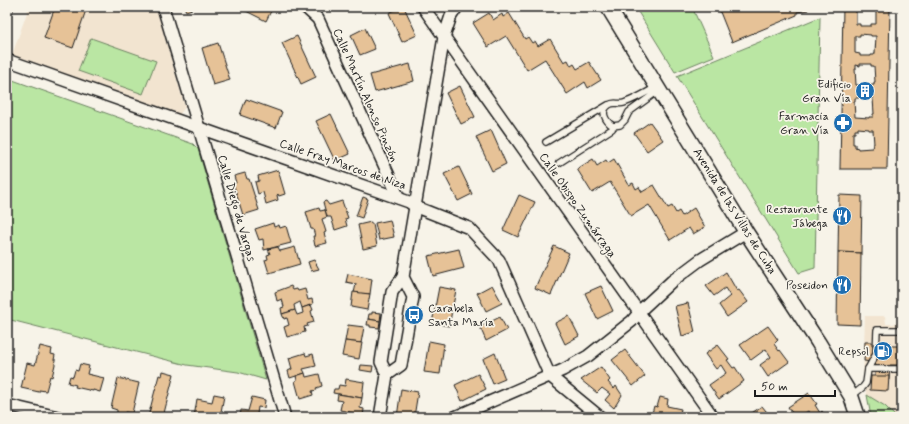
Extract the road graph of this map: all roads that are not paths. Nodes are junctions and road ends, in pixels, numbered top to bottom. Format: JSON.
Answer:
{"nodes":[{"id":1,"x":163,"y":7,"type":"edge"},
{"id":2,"x":305,"y":7,"type":"edge"},
{"id":3,"x":423,"y":7,"type":"edge"},
{"id":4,"x":458,"y":7,"type":"edge"},
{"id":5,"x":608,"y":7,"type":"edge"},
{"id":6,"x":444,"y":37,"type":"junction"},
{"id":7,"x":7,"y":60,"type":"edge"},
{"id":8,"x":659,"y":88,"type":"junction"},
{"id":9,"x":610,"y":104,"type":"junction"},
{"id":10,"x":199,"y":127,"type":"junction"},
{"id":11,"x":612,"y":129,"type":"dead end"},
{"id":12,"x":546,"y":142,"type":"dead end"},
{"id":13,"x":559,"y":163,"type":"dead end"},
{"id":14,"x":398,"y":198,"type":"junction"},
{"id":15,"x":416,"y":207,"type":"junction"},
{"id":16,"x":746,"y":232,"type":"junction"},
{"id":17,"x":403,"y":277,"type":"junction"},
{"id":18,"x":639,"y":314,"type":"junction"},
{"id":19,"x":902,"y":330,"type":"edge"},
{"id":20,"x":868,"y":369,"type":"junction"},
{"id":21,"x":902,"y":370,"type":"edge"},
{"id":22,"x":387,"y":375,"type":"junction"},
{"id":23,"x":550,"y":376,"type":"junction"},
{"id":24,"x":851,"y":396,"type":"junction"},
{"id":25,"x":7,"y":404,"type":"edge"},
{"id":26,"x":58,"y":417,"type":"edge"},
{"id":27,"x":285,"y":417,"type":"edge"},
{"id":28,"x":380,"y":417,"type":"edge"},
{"id":29,"x":456,"y":417,"type":"edge"},
{"id":30,"x":600,"y":417,"type":"edge"},
{"id":31,"x":713,"y":417,"type":"edge"},
{"id":32,"x":858,"y":417,"type":"edge"}],
"edges":[{"from":1,"to":10,"type":"street","name":"Calle Diego de Vargas"},
{"from":2,"to":14,"type":"street","name":"Calle Martín Alonso Pinzón"},
{"from":3,"to":6,"type":"street","name":"Calle Obispo Zumárraga"},
{"from":4,"to":6,"type":"street"},
{"from":5,"to":8,"type":"street","name":"Avenida de las Villas de Cuba"},
{"from":6,"to":15,"type":"street"},
{"from":6,"to":18,"type":"street","name":"Calle Obispo Zumárraga"},
{"from":7,"to":10,"type":"street","name":"Calle Fray Marcos de Niza"},
{"from":8,"to":9,"type":"lane"},
{"from":8,"to":9,"type":"lane"},
{"from":8,"to":16,"type":"street","name":"Avenida de las Villas de Cuba"},
{"from":9,"to":12,"type":"lane"},
{"from":10,"to":14,"type":"street","name":"Calle Fray Marcos de Niza"},
{"from":10,"to":27,"type":"street","name":"Calle Diego de Vargas"},
{"from":11,"to":13,"type":"lane"},
{"from":14,"to":15,"type":"street","name":"Calle Fray Marcos de Niza"},
{"from":15,"to":17,"type":"street"},
{"from":15,"to":23,"type":"street","name":"Calle Fray Marcos de Niza"},
{"from":16,"to":18,"type":"street"},
{"from":16,"to":24,"type":"street","name":"Avenida de las Villas de Cuba"},
{"from":17,"to":22,"type":"street"},
{"from":17,"to":22,"type":"street"},
{"from":18,"to":23,"type":"street"},
{"from":18,"to":31,"type":"street","name":"Calle Obispo Zumárraga"},
{"from":19,"to":20,"type":"lane"},
{"from":20,"to":21,"type":"lane"},
{"from":20,"to":24,"type":"lane"},
{"from":22,"to":28,"type":"street"},
{"from":23,"to":29,"type":"street"},
{"from":23,"to":30,"type":"street","name":"Calle Fray Marcos de Niza"},
{"from":24,"to":32,"type":"street","name":"Avenida de las Villas de Cuba"},
{"from":25,"to":26,"type":"street"}]}
